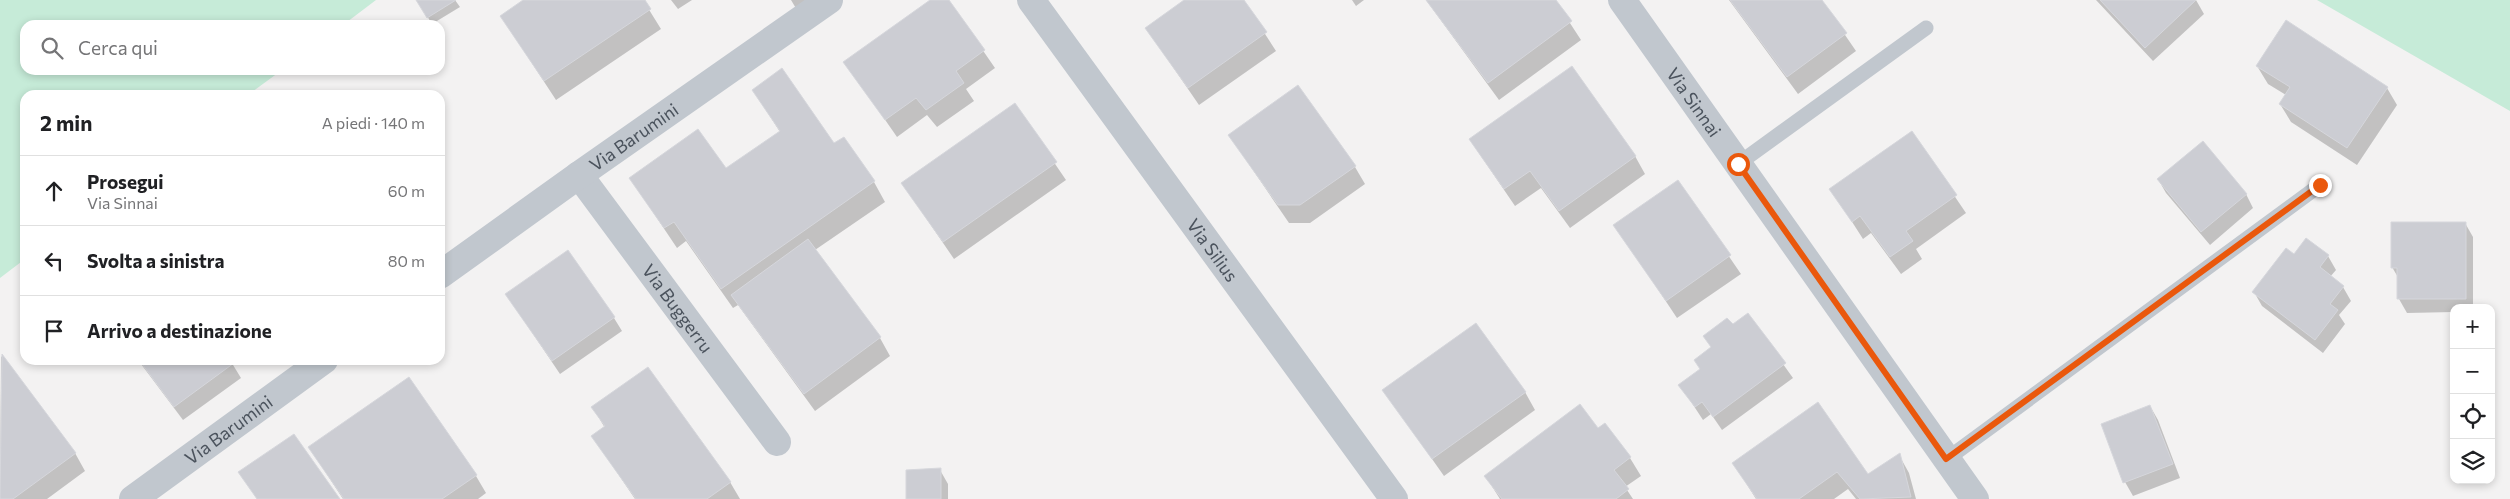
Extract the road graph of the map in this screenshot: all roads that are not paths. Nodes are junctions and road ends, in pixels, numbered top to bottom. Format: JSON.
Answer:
{"nodes":[{"id":1,"x":829,"y":0,"type":"edge"},
{"id":2,"x":1031,"y":0,"type":"edge"},
{"id":3,"x":1622,"y":0,"type":"edge"},
{"id":4,"x":1926,"y":28,"type":"dead end"},
{"id":5,"x":1738,"y":164,"type":"junction"},
{"id":6,"x":579,"y":175,"type":"junction"},
{"id":7,"x":2320,"y":185,"type":"dead end"},
{"id":8,"x":445,"y":272,"type":"edge"},
{"id":9,"x":317,"y":365,"type":"edge"},
{"id":10,"x":777,"y":442,"type":"dead end"},
{"id":11,"x":1946,"y":459,"type":"junction"},
{"id":12,"x":133,"y":499,"type":"edge"},
{"id":13,"x":1394,"y":499,"type":"edge"},
{"id":14,"x":1975,"y":499,"type":"edge"}],
"edges":[{"from":1,"to":6,"type":"street","name":"Via Barumini"},
{"from":2,"to":13,"type":"street","name":"Via Silius"},
{"from":3,"to":5,"type":"street","name":"Via Sinnai"},
{"from":4,"to":5,"type":"lane"},
{"from":5,"to":11,"type":"street","name":"Via Sinnai"},
{"from":6,"to":8,"type":"street","name":"Via Barumini"},
{"from":6,"to":10,"type":"street","name":"Via Buggerru"},
{"from":7,"to":11,"type":"lane"},
{"from":9,"to":12,"type":"street","name":"Via Barumini"},
{"from":11,"to":14,"type":"street","name":"Via Sinnai"}]}
